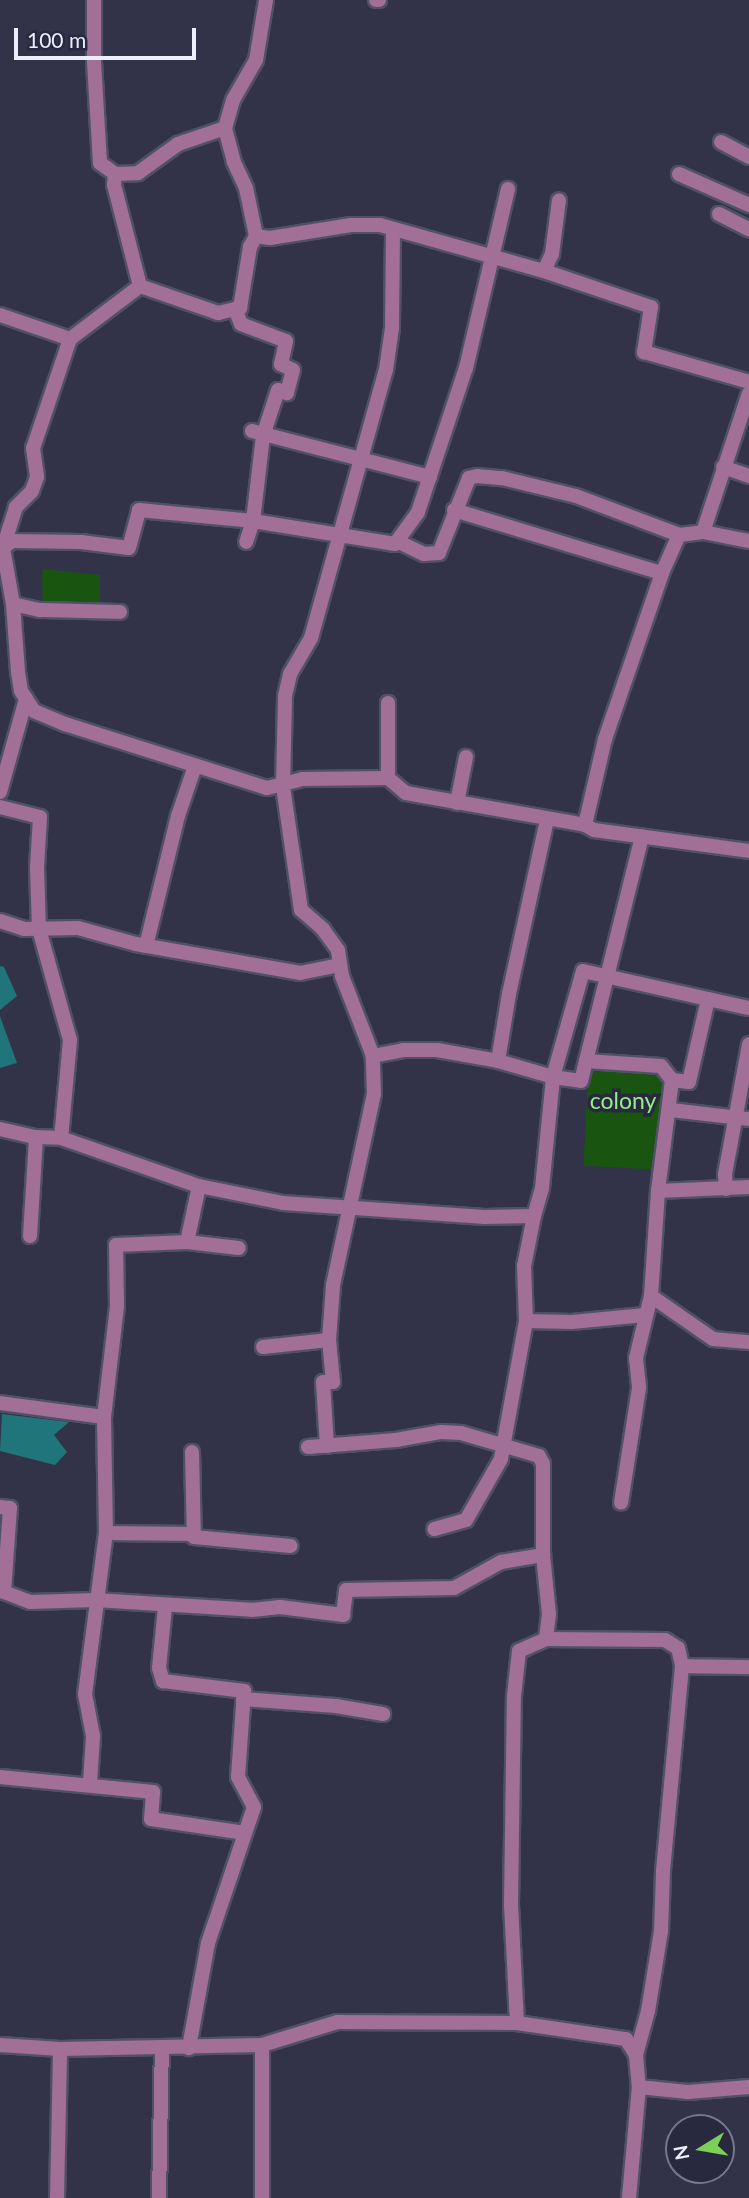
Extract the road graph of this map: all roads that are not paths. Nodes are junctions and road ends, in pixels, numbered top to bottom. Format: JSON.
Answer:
{"nodes":[{"id":1,"x":94,"y":0,"type":"edge"},
{"id":2,"x":266,"y":0,"type":"edge"},
{"id":3,"x":225,"y":128,"type":"junction"},
{"id":4,"x":721,"y":142,"type":"dead end"},
{"id":5,"x":749,"y":157,"type":"edge"},
{"id":6,"x":115,"y":174,"type":"junction"},
{"id":7,"x":679,"y":174,"type":"dead end"},
{"id":8,"x":508,"y":188,"type":"dead end"},
{"id":9,"x":559,"y":200,"type":"dead end"},
{"id":10,"x":749,"y":205,"type":"edge"},
{"id":11,"x":719,"y":214,"type":"dead end"},
{"id":12,"x":393,"y":229,"type":"junction"},
{"id":13,"x":749,"y":229,"type":"edge"},
{"id":14,"x":256,"y":236,"type":"junction"},
{"id":15,"x":493,"y":259,"type":"junction"},
{"id":16,"x":544,"y":271,"type":"junction"},
{"id":17,"x":139,"y":286,"type":"junction"},
{"id":18,"x":235,"y":309,"type":"junction"},
{"id":19,"x":0,"y":315,"type":"edge"},
{"id":20,"x":70,"y":339,"type":"junction"},
{"id":21,"x":749,"y":383,"type":"edge"},
{"id":22,"x":749,"y":393,"type":"edge"},
{"id":23,"x":258,"y":433,"type":"junction"},
{"id":24,"x":360,"y":461,"type":"junction"},
{"id":25,"x":723,"y":467,"type":"junction"},
{"id":26,"x":749,"y":476,"type":"edge"},
{"id":27,"x":430,"y":477,"type":"junction"},
{"id":28,"x":454,"y":510,"type":"junction"},
{"id":29,"x":253,"y":521,"type":"junction"},
{"id":30,"x":703,"y":532,"type":"junction"},
{"id":31,"x":340,"y":533,"type":"junction"},
{"id":32,"x":678,"y":535,"type":"junction"},
{"id":33,"x":397,"y":541,"type":"junction"},
{"id":34,"x":749,"y":541,"type":"edge"},
{"id":35,"x":246,"y":542,"type":"dead end"},
{"id":36,"x":1,"y":547,"type":"edge"},
{"id":37,"x":662,"y":573,"type":"junction"},
{"id":38,"x":13,"y":604,"type":"junction"},
{"id":39,"x":120,"y":612,"type":"dead end"},
{"id":40,"x":26,"y":699,"type":"junction"},
{"id":41,"x":388,"y":703,"type":"dead end"},
{"id":42,"x":466,"y":757,"type":"dead end"},
{"id":43,"x":195,"y":766,"type":"junction"},
{"id":44,"x":388,"y":778,"type":"junction"},
{"id":45,"x":283,"y":786,"type":"junction"},
{"id":46,"x":0,"y":792,"type":"edge"},
{"id":47,"x":457,"y":803,"type":"junction"},
{"id":48,"x":0,"y":807,"type":"edge"},
{"id":49,"x":547,"y":820,"type":"junction"},
{"id":50,"x":585,"y":825,"type":"junction"},
{"id":51,"x":642,"y":837,"type":"junction"},
{"id":52,"x":749,"y":851,"type":"edge"},
{"id":53,"x":0,"y":921,"type":"edge"},
{"id":54,"x":38,"y":929,"type":"junction"},
{"id":55,"x":146,"y":946,"type":"junction"},
{"id":56,"x":340,"y":965,"type":"junction"},
{"id":57,"x":607,"y":975,"type":"junction"},
{"id":58,"x":708,"y":999,"type":"junction"},
{"id":59,"x":749,"y":1008,"type":"edge"},
{"id":60,"x":749,"y":1044,"type":"edge"},
{"id":61,"x":373,"y":1055,"type":"junction"},
{"id":62,"x":498,"y":1061,"type":"junction"},
{"id":63,"x":586,"y":1061,"type":"junction"},
{"id":64,"x":553,"y":1077,"type":"junction"},
{"id":65,"x":672,"y":1080,"type":"junction"},
{"id":66,"x":671,"y":1110,"type":"junction"},
{"id":67,"x":742,"y":1118,"type":"edge"},
{"id":68,"x":0,"y":1129,"type":"edge"},
{"id":69,"x":36,"y":1137,"type":"junction"},
{"id":70,"x":61,"y":1138,"type":"junction"},
{"id":71,"x":199,"y":1186,"type":"junction"},
{"id":72,"x":749,"y":1187,"type":"edge"},
{"id":73,"x":726,"y":1189,"type":"junction"},
{"id":74,"x":658,"y":1191,"type":"junction"},
{"id":75,"x":348,"y":1207,"type":"junction"},
{"id":76,"x":534,"y":1216,"type":"junction"},
{"id":77,"x":30,"y":1236,"type":"dead end"},
{"id":78,"x":187,"y":1242,"type":"junction"},
{"id":79,"x":239,"y":1248,"type":"dead end"},
{"id":80,"x":651,"y":1296,"type":"junction"},
{"id":81,"x":645,"y":1315,"type":"junction"},
{"id":82,"x":526,"y":1321,"type":"junction"},
{"id":83,"x":329,"y":1340,"type":"junction"},
{"id":84,"x":749,"y":1342,"type":"edge"},
{"id":85,"x":262,"y":1347,"type":"dead end"},
{"id":86,"x":0,"y":1403,"type":"edge"},
{"id":87,"x":104,"y":1417,"type":"junction"},
{"id":88,"x":327,"y":1446,"type":"junction"},
{"id":89,"x":504,"y":1446,"type":"junction"},
{"id":90,"x":309,"y":1447,"type":"dead end"},
{"id":91,"x":192,"y":1452,"type":"dead end"},
{"id":92,"x":621,"y":1503,"type":"dead end"},
{"id":93,"x":0,"y":1507,"type":"edge"},
{"id":94,"x":434,"y":1529,"type":"dead end"},
{"id":95,"x":106,"y":1532,"type":"junction"},
{"id":96,"x":194,"y":1534,"type":"junction"},
{"id":97,"x":291,"y":1546,"type":"dead end"},
{"id":98,"x":543,"y":1555,"type":"junction"},
{"id":99,"x":2,"y":1592,"type":"edge"},
{"id":100,"x":95,"y":1600,"type":"junction"},
{"id":101,"x":165,"y":1607,"type":"junction"},
{"id":102,"x":546,"y":1639,"type":"junction"},
{"id":103,"x":681,"y":1666,"type":"junction"},
{"id":104,"x":749,"y":1667,"type":"edge"},
{"id":105,"x":243,"y":1699,"type":"junction"},
{"id":106,"x":383,"y":1714,"type":"dead end"},
{"id":107,"x":0,"y":1777,"type":"edge"},
{"id":108,"x":90,"y":1783,"type":"junction"},
{"id":109,"x":246,"y":1833,"type":"junction"},
{"id":110,"x":517,"y":2024,"type":"junction"},
{"id":111,"x":0,"y":2045,"type":"edge"},
{"id":112,"x":262,"y":2045,"type":"junction"},
{"id":113,"x":162,"y":2047,"type":"junction"},
{"id":114,"x":189,"y":2047,"type":"junction"},
{"id":115,"x":60,"y":2049,"type":"junction"},
{"id":116,"x":636,"y":2055,"type":"junction"},
{"id":117,"x":639,"y":2087,"type":"junction"},
{"id":118,"x":749,"y":2087,"type":"edge"},
{"id":119,"x":57,"y":2198,"type":"edge"},
{"id":120,"x":159,"y":2198,"type":"edge"},
{"id":121,"x":262,"y":2198,"type":"edge"},
{"id":122,"x":629,"y":2198,"type":"edge"}],
"edges":[{"from":1,"to":6,"type":"street"},
{"from":2,"to":3,"type":"street"},
{"from":3,"to":6,"type":"street"},
{"from":3,"to":14,"type":"street"},
{"from":4,"to":5,"type":"street"},
{"from":6,"to":17,"type":"street"},
{"from":7,"to":10,"type":"street"},
{"from":8,"to":15,"type":"street"},
{"from":9,"to":16,"type":"street"},
{"from":11,"to":13,"type":"street"},
{"from":12,"to":14,"type":"street"},
{"from":12,"to":15,"type":"street"},
{"from":12,"to":24,"type":"street"},
{"from":14,"to":18,"type":"street"},
{"from":15,"to":16,"type":"street"},
{"from":15,"to":27,"type":"street"},
{"from":16,"to":21,"type":"street"},
{"from":17,"to":18,"type":"street"},
{"from":17,"to":20,"type":"street"},
{"from":18,"to":23,"type":"street"},
{"from":19,"to":20,"type":"street"},
{"from":20,"to":36,"type":"street"},
{"from":22,"to":25,"type":"street"},
{"from":23,"to":24,"type":"street"},
{"from":23,"to":29,"type":"street"},
{"from":24,"to":27,"type":"street"},
{"from":24,"to":31,"type":"street"},
{"from":25,"to":26,"type":"street"},
{"from":25,"to":30,"type":"street"},
{"from":27,"to":33,"type":"street"},
{"from":28,"to":32,"type":"street"},
{"from":28,"to":33,"type":"street"},
{"from":28,"to":37,"type":"street"},
{"from":29,"to":31,"type":"street"},
{"from":29,"to":35,"type":"street"},
{"from":29,"to":36,"type":"street"},
{"from":30,"to":32,"type":"street"},
{"from":30,"to":34,"type":"street"},
{"from":31,"to":33,"type":"street"},
{"from":31,"to":45,"type":"street"},
{"from":32,"to":37,"type":"street"},
{"from":36,"to":38,"type":"street"},
{"from":37,"to":50,"type":"street"},
{"from":38,"to":39,"type":"street"},
{"from":38,"to":40,"type":"street"},
{"from":40,"to":43,"type":"street"},
{"from":40,"to":46,"type":"street"},
{"from":41,"to":44,"type":"street"},
{"from":42,"to":47,"type":"street"},
{"from":43,"to":45,"type":"street"},
{"from":43,"to":55,"type":"street"},
{"from":44,"to":45,"type":"street"},
{"from":44,"to":47,"type":"street"},
{"from":45,"to":56,"type":"street"},
{"from":47,"to":49,"type":"street"},
{"from":48,"to":54,"type":"street"},
{"from":49,"to":50,"type":"street"},
{"from":49,"to":62,"type":"street"},
{"from":50,"to":51,"type":"street"},
{"from":51,"to":52,"type":"street"},
{"from":51,"to":57,"type":"street"},
{"from":53,"to":54,"type":"street"},
{"from":54,"to":55,"type":"street"},
{"from":54,"to":70,"type":"street"},
{"from":55,"to":56,"type":"street"},
{"from":56,"to":61,"type":"street"},
{"from":57,"to":58,"type":"street"},
{"from":57,"to":63,"type":"street"},
{"from":57,"to":64,"type":"street"},
{"from":58,"to":59,"type":"street"},
{"from":58,"to":65,"type":"street"},
{"from":60,"to":67,"type":"street"},
{"from":61,"to":62,"type":"street"},
{"from":61,"to":75,"type":"street"},
{"from":62,"to":64,"type":"street"},
{"from":63,"to":64,"type":"street"},
{"from":63,"to":65,"type":"street"},
{"from":64,"to":76,"type":"street"},
{"from":65,"to":66,"type":"street"},
{"from":66,"to":67,"type":"street"},
{"from":66,"to":74,"type":"street"},
{"from":67,"to":73,"type":"street"},
{"from":68,"to":69,"type":"street"},
{"from":69,"to":70,"type":"street"},
{"from":69,"to":77,"type":"street"},
{"from":70,"to":71,"type":"street"},
{"from":71,"to":75,"type":"street"},
{"from":71,"to":78,"type":"street"},
{"from":72,"to":73,"type":"street"},
{"from":73,"to":74,"type":"street"},
{"from":74,"to":80,"type":"street"},
{"from":75,"to":76,"type":"street"},
{"from":75,"to":83,"type":"street"},
{"from":76,"to":82,"type":"street"},
{"from":78,"to":79,"type":"street"},
{"from":78,"to":87,"type":"street"},
{"from":80,"to":81,"type":"street"},
{"from":80,"to":84,"type":"street"},
{"from":81,"to":82,"type":"street"},
{"from":81,"to":92,"type":"street"},
{"from":82,"to":89,"type":"street"},
{"from":83,"to":85,"type":"street"},
{"from":83,"to":88,"type":"street"},
{"from":86,"to":87,"type":"street"},
{"from":87,"to":95,"type":"street"},
{"from":88,"to":89,"type":"street"},
{"from":88,"to":90,"type":"street"},
{"from":89,"to":94,"type":"street"},
{"from":89,"to":98,"type":"street"},
{"from":91,"to":96,"type":"street"},
{"from":93,"to":99,"type":"street"},
{"from":95,"to":96,"type":"street"},
{"from":95,"to":100,"type":"street"},
{"from":96,"to":97,"type":"street"},
{"from":98,"to":101,"type":"street"},
{"from":98,"to":102,"type":"street"},
{"from":99,"to":100,"type":"street"},
{"from":100,"to":101,"type":"street"},
{"from":100,"to":108,"type":"street"},
{"from":101,"to":105,"type":"street"},
{"from":102,"to":103,"type":"street"},
{"from":102,"to":110,"type":"street"},
{"from":103,"to":104,"type":"street"},
{"from":103,"to":116,"type":"street"},
{"from":105,"to":106,"type":"street"},
{"from":105,"to":109,"type":"street"},
{"from":107,"to":108,"type":"street"},
{"from":108,"to":109,"type":"street"},
{"from":109,"to":114,"type":"street"},
{"from":110,"to":112,"type":"street"},
{"from":110,"to":116,"type":"street"},
{"from":111,"to":115,"type":"street"},
{"from":112,"to":114,"type":"street"},
{"from":112,"to":121,"type":"street"},
{"from":113,"to":114,"type":"street"},
{"from":113,"to":115,"type":"street"},
{"from":113,"to":120,"type":"street"},
{"from":115,"to":119,"type":"street"},
{"from":116,"to":117,"type":"street"},
{"from":117,"to":118,"type":"street"},
{"from":117,"to":122,"type":"street"}]}
